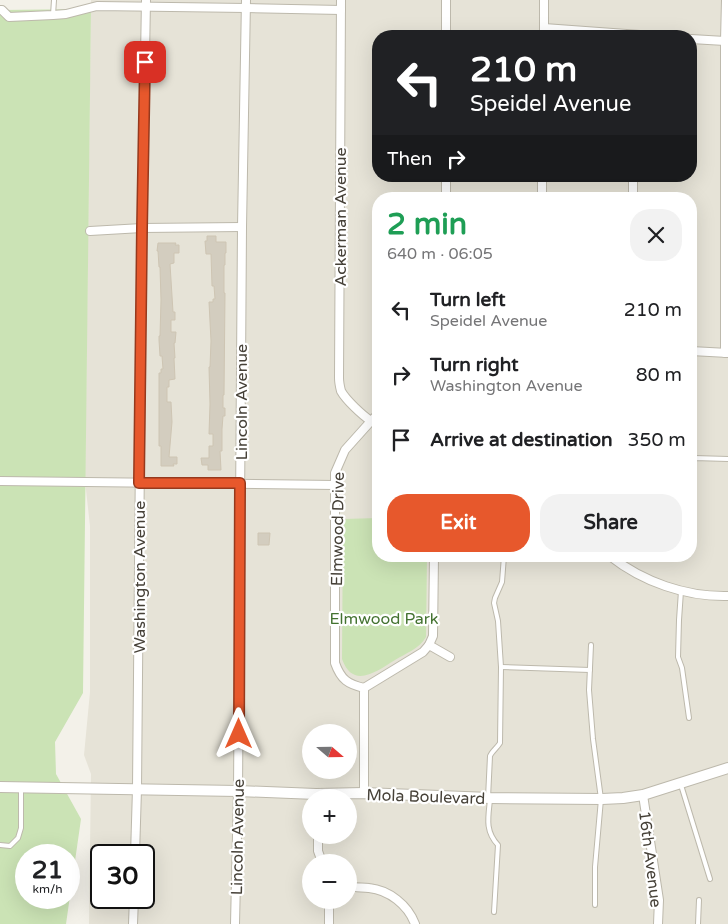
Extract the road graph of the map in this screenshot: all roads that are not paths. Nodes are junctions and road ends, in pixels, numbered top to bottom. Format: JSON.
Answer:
{"nodes":[{"id":1,"x":54,"y":0,"type":"edge"},
{"id":2,"x":341,"y":0,"type":"edge"},
{"id":3,"x":446,"y":0,"type":"edge"},
{"id":4,"x":544,"y":0,"type":"edge"},
{"id":5,"x":726,"y":0,"type":"edge"},
{"id":6,"x":146,"y":4,"type":"edge"},
{"id":7,"x":246,"y":4,"type":"edge"},
{"id":8,"x":0,"y":10,"type":"edge"},
{"id":9,"x":341,"y":10,"type":"junction"},
{"id":10,"x":53,"y":15,"type":"junction"},
{"id":11,"x":544,"y":28,"type":"joint"},
{"id":12,"x":446,"y":30,"type":"edge"},
{"id":13,"x":566,"y":30,"type":"edge"},
{"id":14,"x":697,"y":39,"type":"edge"},
{"id":15,"x":725,"y":41,"type":"junction"},
{"id":16,"x":242,"y":227,"type":"junction"},
{"id":17,"x":142,"y":228,"type":"junction"},
{"id":18,"x":90,"y":231,"type":"dead end"},
{"id":19,"x":697,"y":351,"type":"edge"},
{"id":20,"x":726,"y":353,"type":"edge"},
{"id":21,"x":371,"y":421,"type":"joint"},
{"id":22,"x":697,"y":458,"type":"edge"},
{"id":23,"x":728,"y":459,"type":"edge"},
{"id":24,"x":0,"y":481,"type":"edge"},
{"id":25,"x":139,"y":483,"type":"junction"},
{"id":26,"x":240,"y":483,"type":"junction"},
{"id":27,"x":335,"y":485,"type":"junction"},
{"id":28,"x":434,"y":562,"type":"edge"},
{"id":29,"x":504,"y":562,"type":"edge"},
{"id":30,"x":619,"y":562,"type":"edge"},
{"id":31,"x":681,"y":591,"type":"junction"},
{"id":32,"x":728,"y":596,"type":"edge"},
{"id":33,"x":429,"y":644,"type":"junction"},
{"id":34,"x":591,"y":645,"type":"dead end"},
{"id":35,"x":450,"y":657,"type":"dead end"},
{"id":36,"x":501,"y":667,"type":"junction"},
{"id":37,"x":590,"y":670,"type":"junction"},
{"id":38,"x":364,"y":688,"type":"junction"},
{"id":39,"x":689,"y":718,"type":"dead end"},
{"id":40,"x":728,"y":768,"type":"edge"},
{"id":41,"x":680,"y":783,"type":"junction"},
{"id":42,"x":0,"y":787,"type":"edge"},
{"id":43,"x":21,"y":787,"type":"junction"},
{"id":44,"x":137,"y":789,"type":"junction"},
{"id":45,"x":238,"y":791,"type":"junction"},
{"id":46,"x":357,"y":793,"type":"edge"},
{"id":47,"x":364,"y":793,"type":"junction"},
{"id":48,"x":302,"y":795,"type":"edge"},
{"id":49,"x":643,"y":795,"type":"junction"},
{"id":50,"x":489,"y":798,"type":"junction"},
{"id":51,"x":602,"y":799,"type":"junction"},
{"id":52,"x":135,"y":844,"type":"edge"},
{"id":53,"x":0,"y":845,"type":"edge"},
{"id":54,"x":710,"y":879,"type":"dead end"},
{"id":55,"x":357,"y":887,"type":"edge"},
{"id":56,"x":700,"y":900,"type":"dead end"},
{"id":57,"x":595,"y":905,"type":"dead end"},
{"id":58,"x":134,"y":909,"type":"edge"},
{"id":59,"x":329,"y":909,"type":"edge"},
{"id":60,"x":494,"y":912,"type":"dead end"},
{"id":61,"x":133,"y":924,"type":"edge"},
{"id":62,"x":235,"y":924,"type":"edge"},
{"id":63,"x":329,"y":924,"type":"edge"},
{"id":64,"x":414,"y":924,"type":"edge"},
{"id":65,"x":658,"y":924,"type":"edge"},
{"id":66,"x":698,"y":924,"type":"edge"}],
"edges":[{"from":1,"to":10,"type":"lane"},
{"from":2,"to":9,"type":"street","name":"Ackerman Avenue"},
{"from":3,"to":12,"type":"street"},
{"from":4,"to":11,"type":"street"},
{"from":5,"to":15,"type":"street"},
{"from":6,"to":7,"type":"street"},
{"from":6,"to":10,"type":"street"},
{"from":6,"to":17,"type":"street","name":"Washington Avenue"},
{"from":7,"to":9,"type":"street"},
{"from":7,"to":16,"type":"street","name":"Lincoln Avenue"},
{"from":8,"to":10,"type":"street"},
{"from":9,"to":21,"type":"street","name":"Ackerman Avenue"},
{"from":11,"to":13,"type":"street"},
{"from":14,"to":15,"type":"street"},
{"from":15,"to":20,"type":"street"},
{"from":16,"to":17,"type":"street"},
{"from":16,"to":26,"type":"street","name":"Lincoln Avenue"},
{"from":17,"to":18,"type":"street"},
{"from":17,"to":25,"type":"street","name":"Washington Avenue"},
{"from":19,"to":20,"type":"street"},
{"from":21,"to":27,"type":"street","name":"Elmwood Drive"},
{"from":22,"to":23,"type":"lane"},
{"from":24,"to":25,"type":"street"},
{"from":25,"to":26,"type":"street"},
{"from":25,"to":44,"type":"street","name":"Washington Avenue"},
{"from":26,"to":27,"type":"street"},
{"from":26,"to":45,"type":"street","name":"Lincoln Avenue"},
{"from":27,"to":38,"type":"street","name":"Elmwood Drive"},
{"from":28,"to":33,"type":"street"},
{"from":29,"to":36,"type":"lane"},
{"from":30,"to":31,"type":"street"},
{"from":31,"to":32,"type":"street"},
{"from":31,"to":39,"type":"lane"},
{"from":33,"to":35,"type":"street"},
{"from":33,"to":38,"type":"street"},
{"from":34,"to":37,"type":"lane"},
{"from":36,"to":37,"type":"lane"},
{"from":36,"to":50,"type":"lane"},
{"from":37,"to":51,"type":"lane"},
{"from":38,"to":47,"type":"street"},
{"from":40,"to":41,"type":"street","name":"Mola Boulevard"},
{"from":41,"to":49,"type":"street","name":"Mola Boulevard"},
{"from":41,"to":54,"type":"lane"},
{"from":42,"to":43,"type":"street","name":"Mola Boulevard"},
{"from":43,"to":44,"type":"street","name":"Mola Boulevard"},
{"from":43,"to":53,"type":"lane"},
{"from":44,"to":45,"type":"street","name":"Mola Boulevard"},
{"from":44,"to":52,"type":"street","name":"Washington Avenue"},
{"from":45,"to":48,"type":"street","name":"Mola Boulevard"},
{"from":45,"to":62,"type":"street","name":"Lincoln Avenue"},
{"from":46,"to":47,"type":"street","name":"Mola Boulevard"},
{"from":47,"to":50,"type":"street","name":"Mola Boulevard"},
{"from":49,"to":51,"type":"street","name":"Mola Boulevard"},
{"from":49,"to":65,"type":"street","name":"16th Avenue"},
{"from":50,"to":51,"type":"street","name":"Mola Boulevard"},
{"from":50,"to":60,"type":"lane"},
{"from":51,"to":57,"type":"lane"},
{"from":55,"to":64,"type":"street"},
{"from":56,"to":66,"type":"lane"},
{"from":58,"to":61,"type":"street"},
{"from":59,"to":63,"type":"street"}]}
